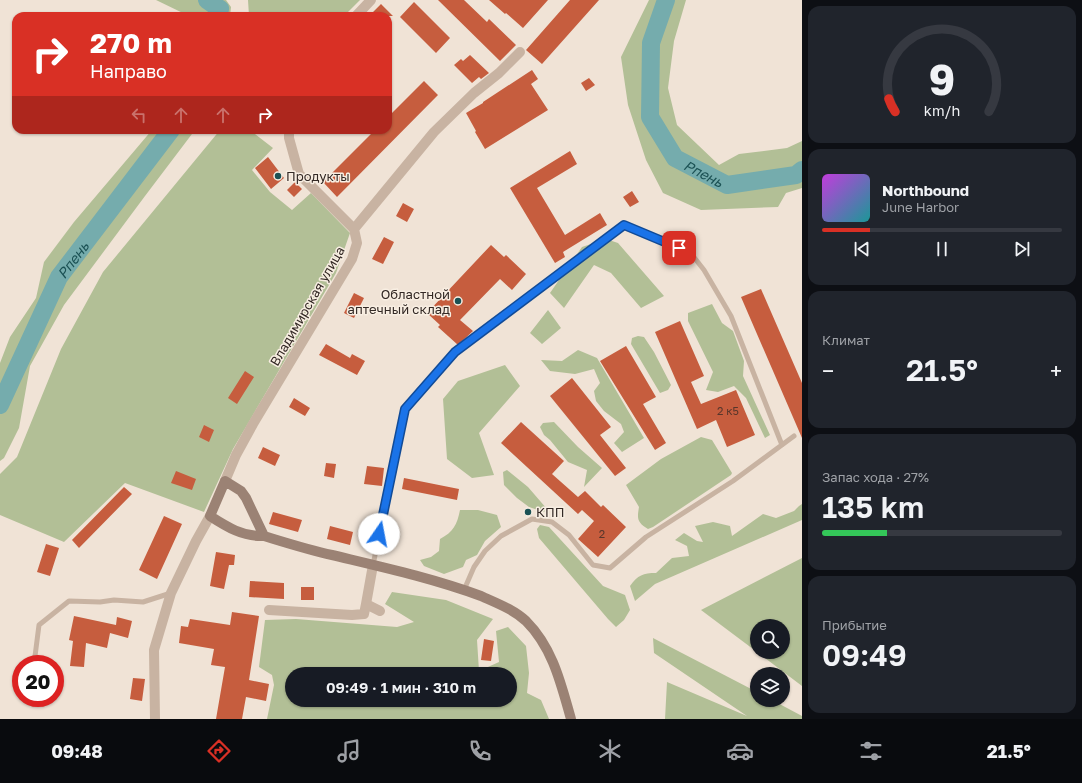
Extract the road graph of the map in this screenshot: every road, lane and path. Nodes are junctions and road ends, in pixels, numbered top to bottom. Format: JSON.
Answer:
{"nodes":[{"id":1,"x":371,"y":0,"type":"edge"},
{"id":2,"x":360,"y":12,"type":"edge"},
{"id":3,"x":520,"y":52,"type":"dead end"},
{"id":4,"x":289,"y":134,"type":"edge"},
{"id":5,"x":354,"y":229,"type":"junction"},
{"id":6,"x":794,"y":436,"type":"dead end"},
{"id":7,"x":782,"y":445,"type":"junction"},
{"id":8,"x":226,"y":482,"type":"junction"},
{"id":9,"x":210,"y":516,"type":"junction"},
{"id":10,"x":264,"y":536,"type":"junction"},
{"id":11,"x":373,"y":565,"type":"junction"},
{"id":12,"x":464,"y":590,"type":"junction"},
{"id":13,"x":171,"y":594,"type":"junction"},
{"id":14,"x":366,"y":604,"type":"junction"},
{"id":15,"x":269,"y":610,"type":"dead end"},
{"id":16,"x":380,"y":611,"type":"dead end"},
{"id":17,"x":35,"y":655,"type":"edge"},
{"id":18,"x":155,"y":719,"type":"edge"},
{"id":19,"x":571,"y":719,"type":"edge"}],
"edges":[{"from":1,"to":2,"type":"street"},
{"from":3,"to":5,"type":"street"},
{"from":4,"to":5,"type":"street"},
{"from":5,"to":8,"type":"street","name":"Владимирская улица"},
{"from":6,"to":7,"type":"lane"},
{"from":7,"to":11,"type":"lane"},
{"from":7,"to":12,"type":"lane"},
{"from":8,"to":9,"type":"street"},
{"from":8,"to":10,"type":"street"},
{"from":9,"to":10,"type":"street"},
{"from":9,"to":13,"type":"street"},
{"from":10,"to":11,"type":"street"},
{"from":11,"to":12,"type":"street"},
{"from":11,"to":14,"type":"street"},
{"from":12,"to":19,"type":"street"},
{"from":13,"to":17,"type":"lane"},
{"from":13,"to":18,"type":"street"},
{"from":14,"to":15,"type":"street"},
{"from":14,"to":16,"type":"street"}]}
